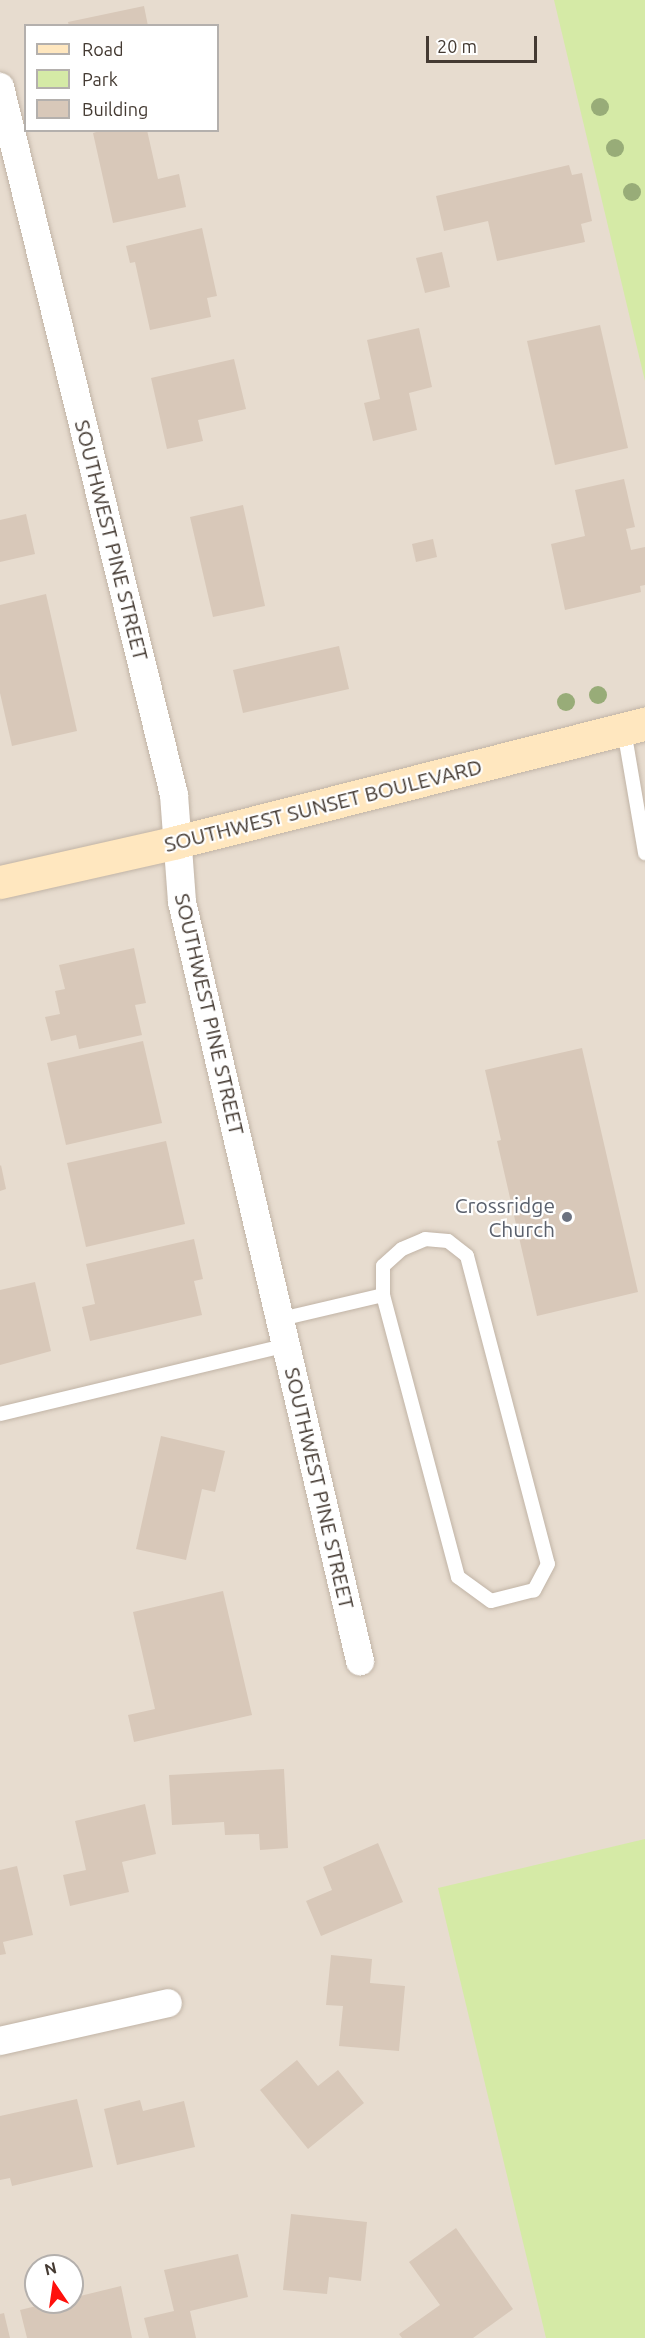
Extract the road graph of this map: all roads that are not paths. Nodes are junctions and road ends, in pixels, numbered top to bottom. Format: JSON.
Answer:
{"nodes":[{"id":1,"x":0,"y":87,"type":"edge"},
{"id":2,"x":635,"y":727,"type":"edge"},
{"id":3,"x":177,"y":842,"type":"junction"},
{"id":4,"x":645,"y":852,"type":"edge"},
{"id":5,"x":0,"y":882,"type":"edge"},
{"id":6,"x":383,"y":1295,"type":"junction"},
{"id":7,"x":284,"y":1332,"type":"junction"},
{"id":8,"x":0,"y":1414,"type":"edge"},
{"id":9,"x":360,"y":1661,"type":"dead end"},
{"id":10,"x":168,"y":2003,"type":"dead end"},
{"id":11,"x":0,"y":2041,"type":"edge"}],
"edges":[{"from":1,"to":3,"type":"street","name":"SOUTHWEST PINE STREET"},
{"from":2,"to":3,"type":"main road","name":"SOUTHWEST SUNSET BOULEVARD"},
{"from":2,"to":4,"type":"lane"},
{"from":3,"to":5,"type":"main road","name":"SOUTHWEST SUNSET BOULEVARD"},
{"from":3,"to":7,"type":"street","name":"SOUTHWEST PINE STREET"},
{"from":6,"to":6,"type":"lane"},
{"from":6,"to":7,"type":"lane"},
{"from":7,"to":8,"type":"lane"},
{"from":7,"to":9,"type":"street","name":"SOUTHWEST PINE STREET"},
{"from":10,"to":11,"type":"street"}]}
